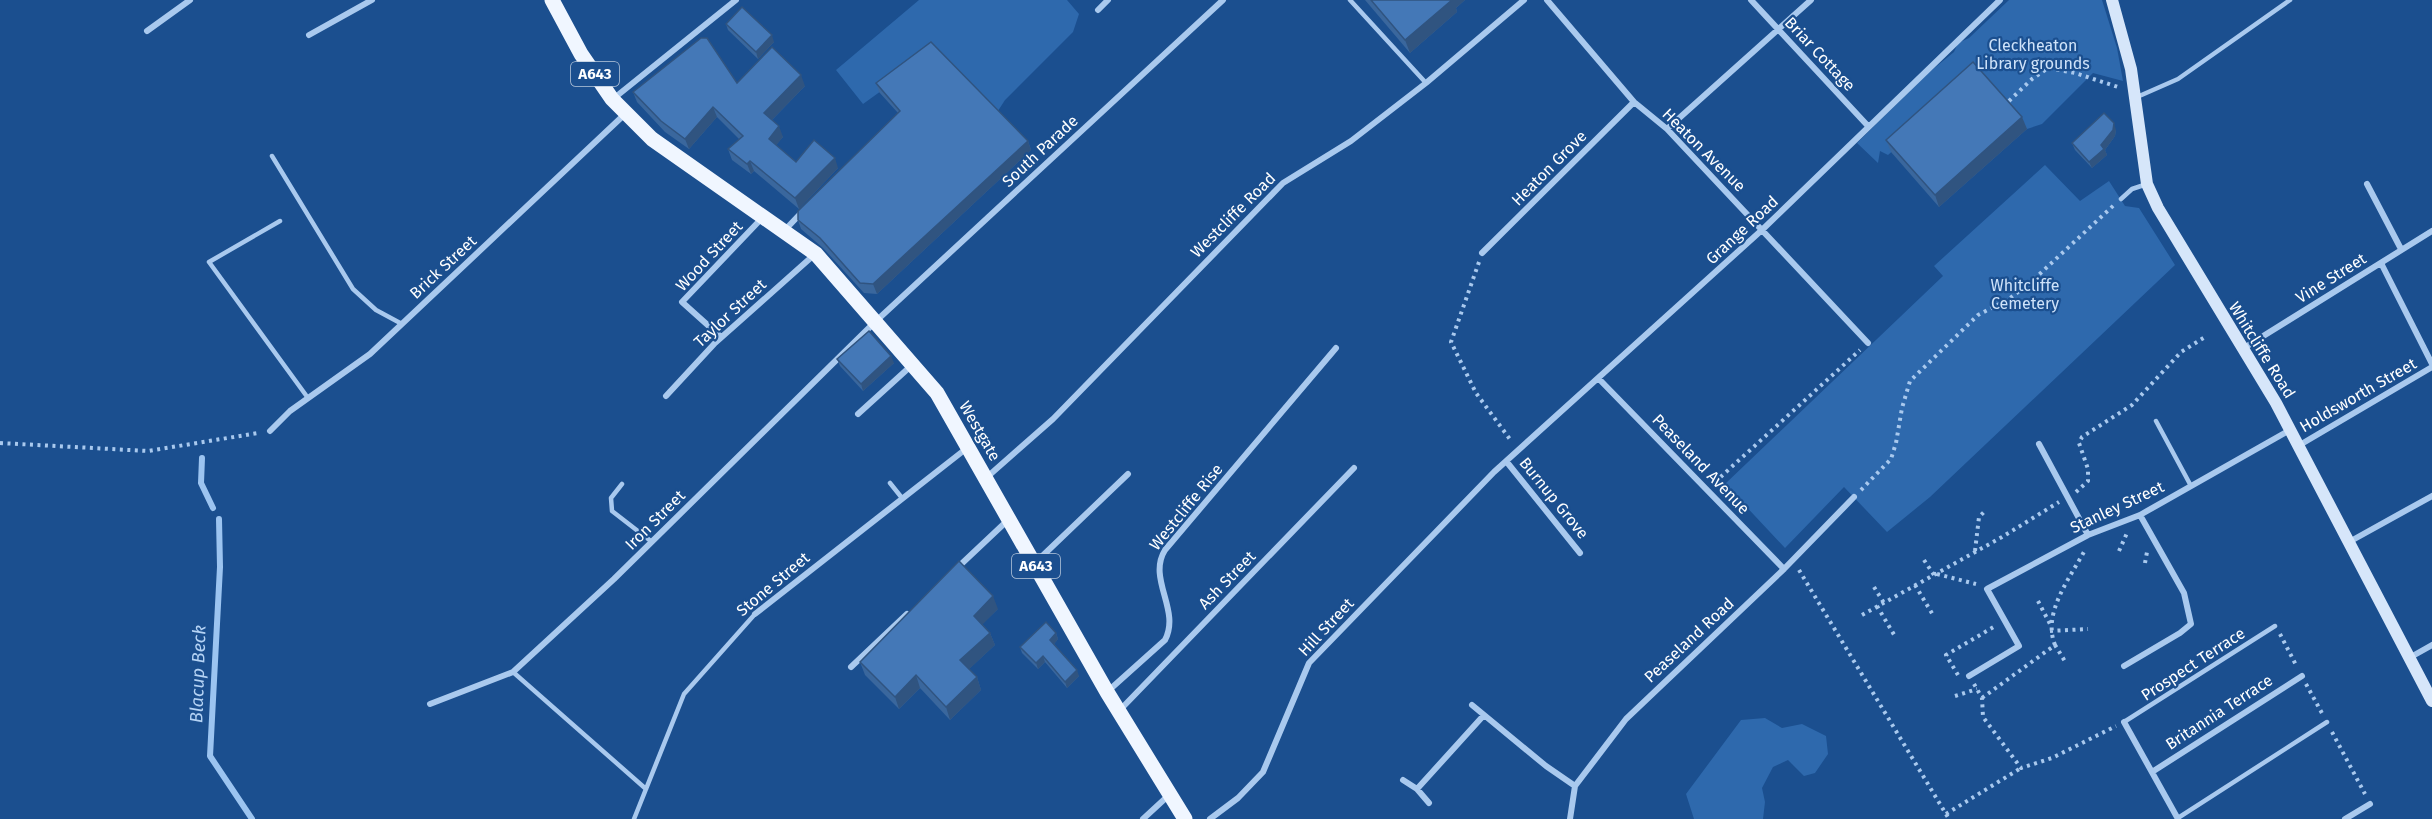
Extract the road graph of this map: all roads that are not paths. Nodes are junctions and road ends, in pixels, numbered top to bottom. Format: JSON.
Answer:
{"nodes":[{"id":1,"x":190,"y":0,"type":"edge"},
{"id":2,"x":372,"y":0,"type":"edge"},
{"id":3,"x":552,"y":0,"type":"edge"},
{"id":4,"x":736,"y":0,"type":"edge"},
{"id":5,"x":1108,"y":0,"type":"edge"},
{"id":6,"x":1223,"y":0,"type":"edge"},
{"id":7,"x":1350,"y":0,"type":"edge"},
{"id":8,"x":1524,"y":0,"type":"edge"},
{"id":9,"x":1547,"y":0,"type":"edge"},
{"id":10,"x":1751,"y":0,"type":"edge"},
{"id":11,"x":1811,"y":0,"type":"edge"},
{"id":12,"x":2000,"y":0,"type":"edge"},
{"id":13,"x":2112,"y":0,"type":"edge"},
{"id":14,"x":2290,"y":0,"type":"edge"},
{"id":15,"x":1098,"y":10,"type":"dead end"},
{"id":16,"x":1779,"y":29,"type":"junction"},
{"id":17,"x":147,"y":31,"type":"dead end"},
{"id":18,"x":309,"y":35,"type":"dead end"},
{"id":19,"x":1426,"y":83,"type":"junction"},
{"id":20,"x":2134,"y":94,"type":"junction"},
{"id":21,"x":612,"y":99,"type":"junction"},
{"id":22,"x":1634,"y":102,"type":"junction"},
{"id":23,"x":626,"y":113,"type":"junction"},
{"id":24,"x":1868,"y":126,"type":"junction"},
{"id":25,"x":1667,"y":129,"type":"junction"},
{"id":26,"x":272,"y":156,"type":"dead end"},
{"id":27,"x":2147,"y":184,"type":"junction"},
{"id":28,"x":2367,"y":184,"type":"dead end"},
{"id":29,"x":2121,"y":199,"type":"road end"},
{"id":30,"x":808,"y":206,"type":"edge"},
{"id":31,"x":764,"y":217,"type":"junction"},
{"id":32,"x":280,"y":221,"type":"dead end"},
{"id":33,"x":1763,"y":230,"type":"junction"},
{"id":34,"x":783,"y":231,"type":"junction"},
{"id":35,"x":2432,"y":231,"type":"edge"},
{"id":36,"x":2401,"y":249,"type":"junction"},
{"id":37,"x":1482,"y":253,"type":"road end"},
{"id":38,"x":816,"y":254,"type":"junction"},
{"id":39,"x":2381,"y":263,"type":"junction"},
{"id":40,"x":875,"y":322,"type":"junction"},
{"id":41,"x":402,"y":324,"type":"junction"},
{"id":42,"x":721,"y":337,"type":"junction"},
{"id":43,"x":1868,"y":344,"type":"road end"},
{"id":44,"x":1336,"y":348,"type":"dead end"},
{"id":45,"x":2244,"y":348,"type":"junction"},
{"id":46,"x":913,"y":365,"type":"junction"},
{"id":47,"x":2432,"y":365,"type":"edge"},
{"id":48,"x":1599,"y":379,"type":"junction"},
{"id":49,"x":666,"y":396,"type":"dead end"},
{"id":50,"x":308,"y":398,"type":"junction"},
{"id":51,"x":858,"y":414,"type":"dead end"},
{"id":52,"x":2156,"y":422,"type":"dead end"},
{"id":53,"x":2290,"y":430,"type":"junction"},
{"id":54,"x":270,"y":431,"type":"road end"},
{"id":55,"x":2039,"y":444,"type":"dead end"},
{"id":56,"x":969,"y":446,"type":"junction"},
{"id":57,"x":2298,"y":446,"type":"junction"},
{"id":58,"x":1506,"y":461,"type":"junction"},
{"id":59,"x":1354,"y":468,"type":"dead end"},
{"id":60,"x":1494,"y":472,"type":"joint"},
{"id":61,"x":1128,"y":474,"type":"dead end"},
{"id":62,"x":986,"y":478,"type":"junction"},
{"id":63,"x":890,"y":483,"type":"dead end"},
{"id":64,"x":622,"y":484,"type":"dead end"},
{"id":65,"x":2191,"y":486,"type":"junction"},
{"id":66,"x":2432,"y":496,"type":"edge"},
{"id":67,"x":1854,"y":497,"type":"road end"},
{"id":68,"x":902,"y":498,"type":"junction"},
{"id":69,"x":2140,"y":515,"type":"junction"},
{"id":70,"x":1010,"y":519,"type":"junction"},
{"id":71,"x":2088,"y":535,"type":"junction"},
{"id":72,"x":652,"y":542,"type":"junction"},
{"id":73,"x":2349,"y":542,"type":"junction"},
{"id":74,"x":1580,"y":553,"type":"dead end"},
{"id":75,"x":1035,"y":564,"type":"junction"},
{"id":76,"x":1784,"y":569,"type":"junction"},
{"id":77,"x":951,"y":573,"type":"edge"},
{"id":78,"x":909,"y":613,"type":"edge"},
{"id":79,"x":755,"y":614,"type":"joint"},
{"id":80,"x":2275,"y":626,"type":"dead end"},
{"id":81,"x":2432,"y":645,"type":"edge"},
{"id":82,"x":2409,"y":658,"type":"junction"},
{"id":83,"x":2124,"y":666,"type":"dead end"},
{"id":84,"x":850,"y":667,"type":"dead end"},
{"id":85,"x":513,"y":672,"type":"junction"},
{"id":86,"x":1969,"y":676,"type":"road end"},
{"id":87,"x":2302,"y":676,"type":"dead end"},
{"id":88,"x":1107,"y":692,"type":"junction"},
{"id":89,"x":2432,"y":701,"type":"edge"},
{"id":90,"x":430,"y":704,"type":"dead end"},
{"id":91,"x":1472,"y":705,"type":"dead end"},
{"id":92,"x":1119,"y":711,"type":"junction"},
{"id":93,"x":1484,"y":715,"type":"junction"},
{"id":94,"x":2124,"y":722,"type":"joint"},
{"id":95,"x":2327,"y":722,"type":"dead end"},
{"id":96,"x":2152,"y":772,"type":"junction"},
{"id":97,"x":1403,"y":780,"type":"dead end"},
{"id":98,"x":1575,"y":786,"type":"junction"},
{"id":99,"x":646,"y":789,"type":"junction"},
{"id":100,"x":1417,"y":789,"type":"junction"},
{"id":101,"x":1169,"y":795,"type":"junction"},
{"id":102,"x":1429,"y":803,"type":"dead end"},
{"id":103,"x":2370,"y":804,"type":"dead end"},
{"id":104,"x":634,"y":819,"type":"edge"},
{"id":105,"x":1143,"y":819,"type":"edge"},
{"id":106,"x":1185,"y":819,"type":"edge"},
{"id":107,"x":1210,"y":819,"type":"edge"},
{"id":108,"x":1570,"y":819,"type":"edge"},
{"id":109,"x":2178,"y":819,"type":"edge"},
{"id":110,"x":2345,"y":819,"type":"edge"}],
"edges":[{"from":1,"to":17,"type":"street"},
{"from":2,"to":18,"type":"street"},
{"from":3,"to":21,"type":"main road","number":"A643"},
{"from":4,"to":21,"type":"street"},
{"from":5,"to":15,"type":"street"},
{"from":6,"to":40,"type":"street","name":"South Parade"},
{"from":7,"to":19,"type":"lane"},
{"from":8,"to":19,"type":"street","name":"Westcliffe Road"},
{"from":9,"to":22,"type":"street","name":"Heaton Avenue"},
{"from":10,"to":16,"type":"street","name":"Briar Cottage"},
{"from":11,"to":16,"type":"street"},
{"from":12,"to":24,"type":"street","name":"Grange Road"},
{"from":13,"to":20,"type":"main road","name":"Whitcliffe Road"},
{"from":14,"to":20,"type":"lane"},
{"from":16,"to":24,"type":"street","name":"Briar Cottage"},
{"from":16,"to":25,"type":"street"},
{"from":19,"to":62,"type":"street","name":"Westcliffe Road"},
{"from":20,"to":27,"type":"main road","name":"Whitcliffe Road"},
{"from":21,"to":23,"type":"main road","number":"A643"},
{"from":22,"to":25,"type":"street","name":"Heaton Avenue"},
{"from":22,"to":37,"type":"street","name":"Heaton Grove"},
{"from":23,"to":31,"type":"main road","name":"Westgate","number":"A643"},
{"from":23,"to":41,"type":"street","name":"Brick Street"},
{"from":24,"to":33,"type":"street","name":"Grange Road"},
{"from":25,"to":33,"type":"street","name":"Heaton Avenue"},
{"from":26,"to":41,"type":"lane"},
{"from":27,"to":29,"type":"lane"},
{"from":27,"to":45,"type":"main road","name":"Whitcliffe Road"},
{"from":28,"to":36,"type":"street"},
{"from":30,"to":34,"type":"street"},
{"from":31,"to":34,"type":"main road","name":"Westgate","number":"A643"},
{"from":31,"to":42,"type":"street","name":"Wood Street"},
{"from":32,"to":50,"type":"lane"},
{"from":33,"to":43,"type":"street","name":"Heaton Avenue"},
{"from":33,"to":48,"type":"street","name":"Grange Road"},
{"from":34,"to":38,"type":"main road","name":"Westgate","number":"A643"},
{"from":35,"to":36,"type":"street","name":"Vine Street"},
{"from":36,"to":39,"type":"street","name":"Vine Street"},
{"from":38,"to":40,"type":"main road","name":"Westgate","number":"A643"},
{"from":38,"to":42,"type":"street","name":"Taylor Street"},
{"from":39,"to":45,"type":"street","name":"Vine Street"},
{"from":39,"to":47,"type":"street"},
{"from":40,"to":46,"type":"main road","name":"Westgate","number":"A643"},
{"from":40,"to":72,"type":"street","name":"Iron Street"},
{"from":41,"to":50,"type":"street","name":"Brick Street"},
{"from":42,"to":49,"type":"street","name":"Taylor Street"},
{"from":44,"to":88,"type":"street","name":"Westcliffe Rise"},
{"from":45,"to":53,"type":"main road","name":"Whitcliffe Road"},
{"from":46,"to":51,"type":"street"},
{"from":46,"to":56,"type":"main road","name":"Westgate","number":"A643"},
{"from":47,"to":57,"type":"street","name":"Holdsworth Street"},
{"from":48,"to":58,"type":"street","name":"Grange Road"},
{"from":48,"to":76,"type":"street","name":"Peaseland Avenue"},
{"from":50,"to":54,"type":"street","name":"Brick Street"},
{"from":52,"to":65,"type":"lane"},
{"from":53,"to":57,"type":"main road","name":"Whitcliffe Road"},
{"from":53,"to":65,"type":"street","name":"Stanley Street"},
{"from":55,"to":71,"type":"street"},
{"from":56,"to":62,"type":"main road","name":"Westgate","number":"A643"},
{"from":56,"to":68,"type":"street","name":"Stone Street"},
{"from":57,"to":73,"type":"main road","name":"Whitcliffe Road"},
{"from":58,"to":60,"type":"street","name":"Grange Road"},
{"from":58,"to":74,"type":"street","name":"Burnup Grove"},
{"from":59,"to":92,"type":"street","name":"Ash Street"},
{"from":60,"to":107,"type":"street","name":"Hill Street"},
{"from":61,"to":75,"type":"street"},
{"from":62,"to":70,"type":"main road","name":"Westgate","number":"A643"},
{"from":63,"to":68,"type":"lane"},
{"from":64,"to":72,"type":"lane"},
{"from":65,"to":69,"type":"street","name":"Stanley Street"},
{"from":66,"to":73,"type":"street"},
{"from":67,"to":76,"type":"street","name":"Peaseland Road"},
{"from":68,"to":79,"type":"street","name":"Stone Street"},
{"from":69,"to":71,"type":"street","name":"Stanley Street"},
{"from":69,"to":83,"type":"street"},
{"from":70,"to":75,"type":"main road","name":"Westgate","number":"A643"},
{"from":70,"to":77,"type":"street"},
{"from":71,"to":86,"type":"street","name":"Stanley Street"},
{"from":72,"to":85,"type":"street","name":"Iron Street"},
{"from":73,"to":82,"type":"main road","name":"Whitcliffe Road"},
{"from":75,"to":88,"type":"main road","name":"Westgate","number":"A643"},
{"from":76,"to":98,"type":"street","name":"Peaseland Road"},
{"from":78,"to":84,"type":"street"},
{"from":79,"to":99,"type":"lane","name":"Stone Street"},
{"from":80,"to":94,"type":"lane","name":"Prospect Terrace"},
{"from":81,"to":82,"type":"street"},
{"from":82,"to":89,"type":"main road","name":"Whitcliffe Road"},
{"from":85,"to":90,"type":"street","name":"Iron Street"},
{"from":85,"to":99,"type":"lane"},
{"from":87,"to":96,"type":"street","name":"Britannia Terrace"},
{"from":88,"to":92,"type":"main road","name":"Westgate","number":"A643"},
{"from":91,"to":93,"type":"street"},
{"from":92,"to":101,"type":"main road","name":"Westgate","number":"A643"},
{"from":93,"to":98,"type":"street"},
{"from":93,"to":100,"type":"street"},
{"from":94,"to":96,"type":"street"},
{"from":95,"to":109,"type":"lane"},
{"from":96,"to":109,"type":"street"},
{"from":97,"to":100,"type":"street"},
{"from":98,"to":108,"type":"street","name":"Peaseland Road"},
{"from":99,"to":104,"type":"lane","name":"Stone Street"},
{"from":100,"to":102,"type":"street"},
{"from":101,"to":105,"type":"street"},
{"from":101,"to":106,"type":"main road","name":"Westgate","number":"A643"},
{"from":103,"to":110,"type":"street"}]}
